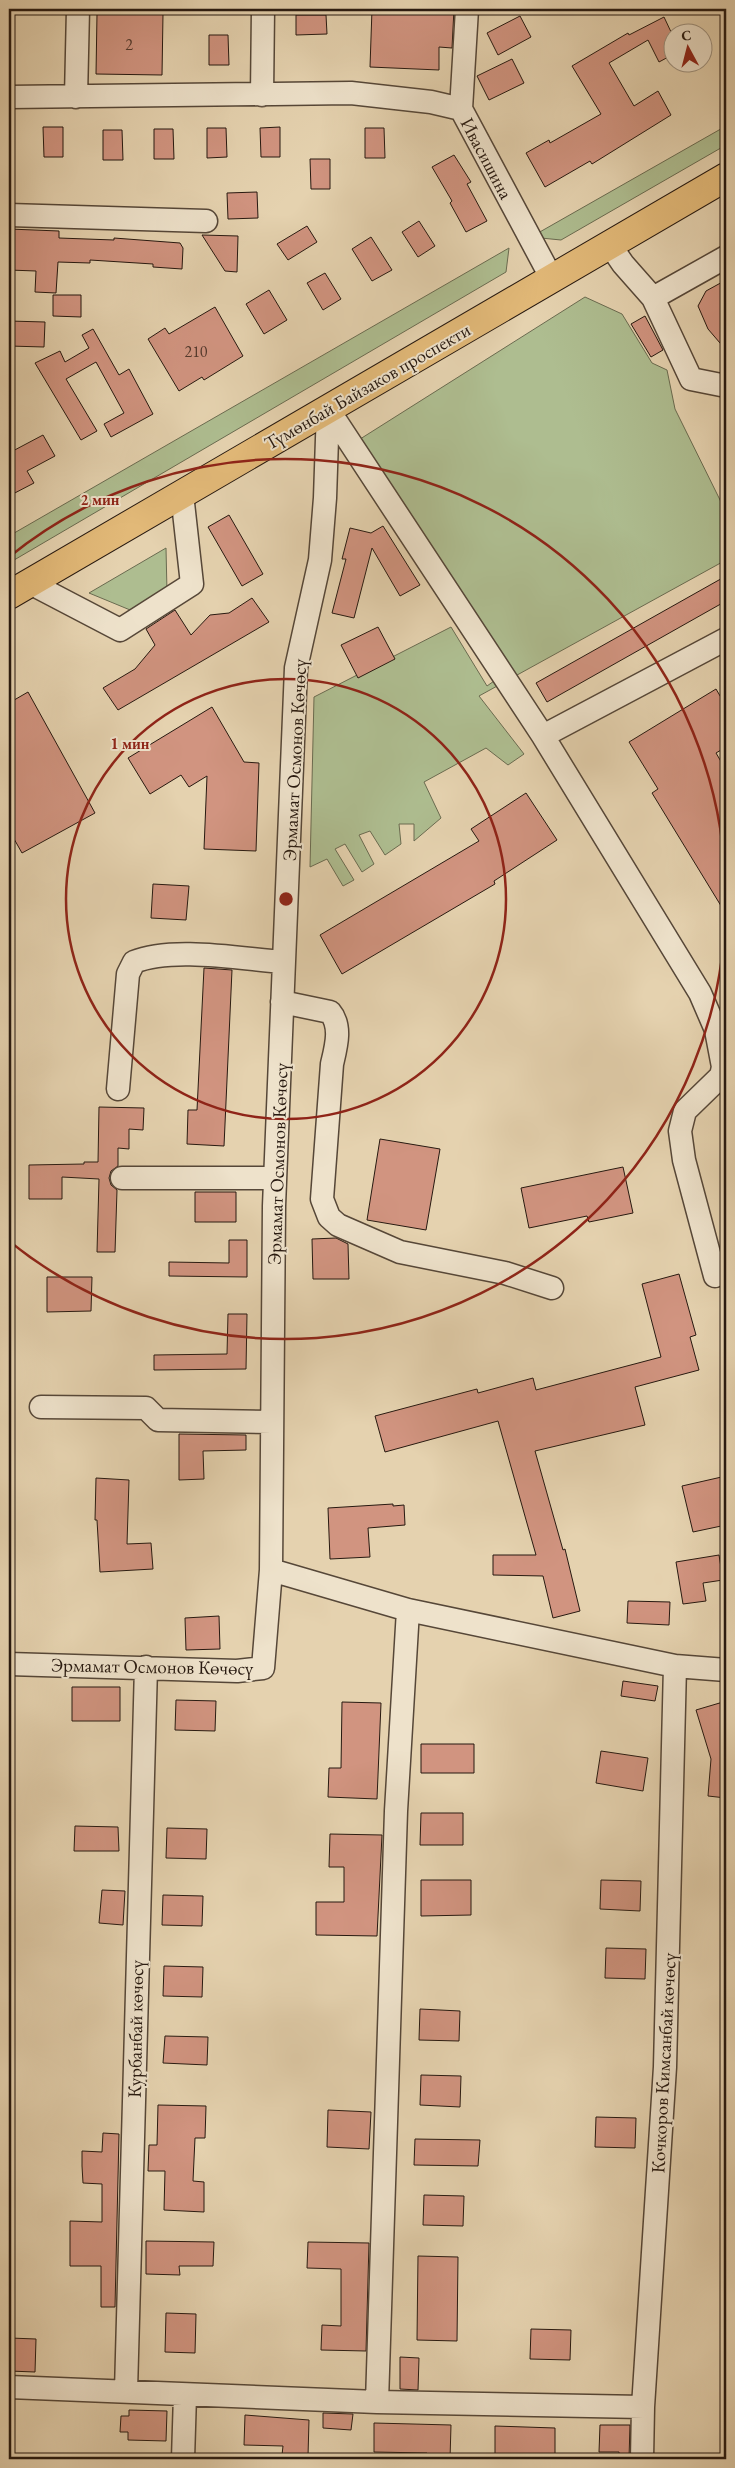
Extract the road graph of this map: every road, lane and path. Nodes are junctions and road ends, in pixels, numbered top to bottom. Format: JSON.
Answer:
{"nodes":[{"id":1,"x":78,"y":9,"type":"edge"},
{"id":2,"x":263,"y":9,"type":"edge"},
{"id":3,"x":467,"y":9,"type":"edge"},
{"id":4,"x":262,"y":95,"type":"junction"},
{"id":5,"x":9,"y":97,"type":"edge"},
{"id":6,"x":76,"y":97,"type":"junction"},
{"id":7,"x":461,"y":109,"type":"junction"},
{"id":8,"x":726,"y":177,"type":"edge"},
{"id":9,"x":9,"y":215,"type":"edge"},
{"id":10,"x":206,"y":221,"type":"dead end"},
{"id":11,"x":610,"y":245,"type":"junction"},
{"id":12,"x":726,"y":257,"type":"edge"},
{"id":13,"x":552,"y":278,"type":"junction"},
{"id":14,"x":653,"y":298,"type":"junction"},
{"id":15,"x":726,"y":386,"type":"edge"},
{"id":16,"x":328,"y":409,"type":"junction"},
{"id":17,"x":182,"y":494,"type":"junction"},
{"id":18,"x":19,"y":589,"type":"edge"},
{"id":19,"x":726,"y":638,"type":"edge"},
{"id":20,"x":544,"y":736,"type":"junction"},
{"id":21,"x":283,"y":962,"type":"junction"},
{"id":22,"x":282,"y":1002,"type":"junction"},
{"id":23,"x":118,"y":1089,"type":"dead end"},
{"id":24,"x":122,"y":1178,"type":"dead end"},
{"id":25,"x":275,"y":1178,"type":"junction"},
{"id":26,"x":715,"y":1276,"type":"dead end"},
{"id":27,"x":552,"y":1288,"type":"dead end"},
{"id":28,"x":41,"y":1407,"type":"dead end"},
{"id":29,"x":272,"y":1422,"type":"junction"},
{"id":30,"x":271,"y":1570,"type":"junction"},
{"id":31,"x":408,"y":1610,"type":"junction"},
{"id":32,"x":726,"y":1655,"type":"edge"},
{"id":33,"x":9,"y":1664,"type":"edge"},
{"id":34,"x":675,"y":1666,"type":"junction"},
{"id":35,"x":146,"y":1667,"type":"junction"},
{"id":36,"x":717,"y":1669,"type":"edge"},
{"id":37,"x":9,"y":2387,"type":"edge"},
{"id":38,"x":126,"y":2391,"type":"junction"},
{"id":39,"x":185,"y":2395,"type":"junction"},
{"id":40,"x":377,"y":2402,"type":"junction"},
{"id":41,"x":643,"y":2407,"type":"junction"},
{"id":42,"x":183,"y":2459,"type":"edge"},
{"id":43,"x":642,"y":2459,"type":"edge"}],
"edges":[{"from":1,"to":6,"type":"street"},
{"from":2,"to":4,"type":"street"},
{"from":3,"to":7,"type":"street"},
{"from":4,"to":6,"type":"street","name":"Ивасишина"},
{"from":4,"to":7,"type":"street","name":"Ивасишина"},
{"from":5,"to":6,"type":"street","name":"Ивасишина"},
{"from":7,"to":13,"type":"street","name":"Ивасишина"},
{"from":8,"to":11,"type":"highway","name":"Түмөнбай Байзаков проспекти"},
{"from":9,"to":10,"type":"street"},
{"from":11,"to":13,"type":"highway","name":"Түмөнбай Байзаков проспекти"},
{"from":11,"to":14,"type":"street"},
{"from":12,"to":14,"type":"street"},
{"from":13,"to":16,"type":"highway","name":"Түмөнбай Байзаков проспекти"},
{"from":14,"to":15,"type":"street"},
{"from":16,"to":17,"type":"highway","name":"Түмөнбай Байзаков проспекти"},
{"from":16,"to":20,"type":"street"},
{"from":16,"to":21,"type":"street","name":"Эрмамат Осмонов Көчөсү"},
{"from":17,"to":18,"type":"highway","name":"Түмөнбай Байзаков проспекти"},
{"from":17,"to":18,"type":"street"},
{"from":19,"to":20,"type":"street"},
{"from":20,"to":26,"type":"street"},
{"from":21,"to":22,"type":"street","name":"Эрмамат Осмонов Көчөсү"},
{"from":21,"to":23,"type":"street"},
{"from":22,"to":25,"type":"street","name":"Эрмамат Осмонов Көчөсү"},
{"from":22,"to":27,"type":"street"},
{"from":24,"to":25,"type":"street"},
{"from":25,"to":29,"type":"street","name":"Эрмамат Осмонов Көчөсү"},
{"from":28,"to":29,"type":"street"},
{"from":29,"to":30,"type":"street","name":"Эрмамат Осмонов Көчөсү"},
{"from":30,"to":31,"type":"street"},
{"from":30,"to":35,"type":"street","name":"Эрмамат Осмонов Көчөсү"},
{"from":31,"to":34,"type":"street"},
{"from":31,"to":40,"type":"street"},
{"from":32,"to":36,"type":"street"},
{"from":33,"to":35,"type":"street","name":"Эрмамат Осмонов Көчөсү"},
{"from":34,"to":36,"type":"street"},
{"from":34,"to":41,"type":"street","name":"Кочкоров Кимсанбай көчөсү"},
{"from":35,"to":38,"type":"street","name":"Курбанбай көчөсү"},
{"from":37,"to":38,"type":"street"},
{"from":38,"to":39,"type":"street"},
{"from":39,"to":40,"type":"street"},
{"from":39,"to":42,"type":"street"},
{"from":40,"to":41,"type":"street"},
{"from":41,"to":43,"type":"street","name":"Кочкоров Кимсанбай көчөсү"}]}
